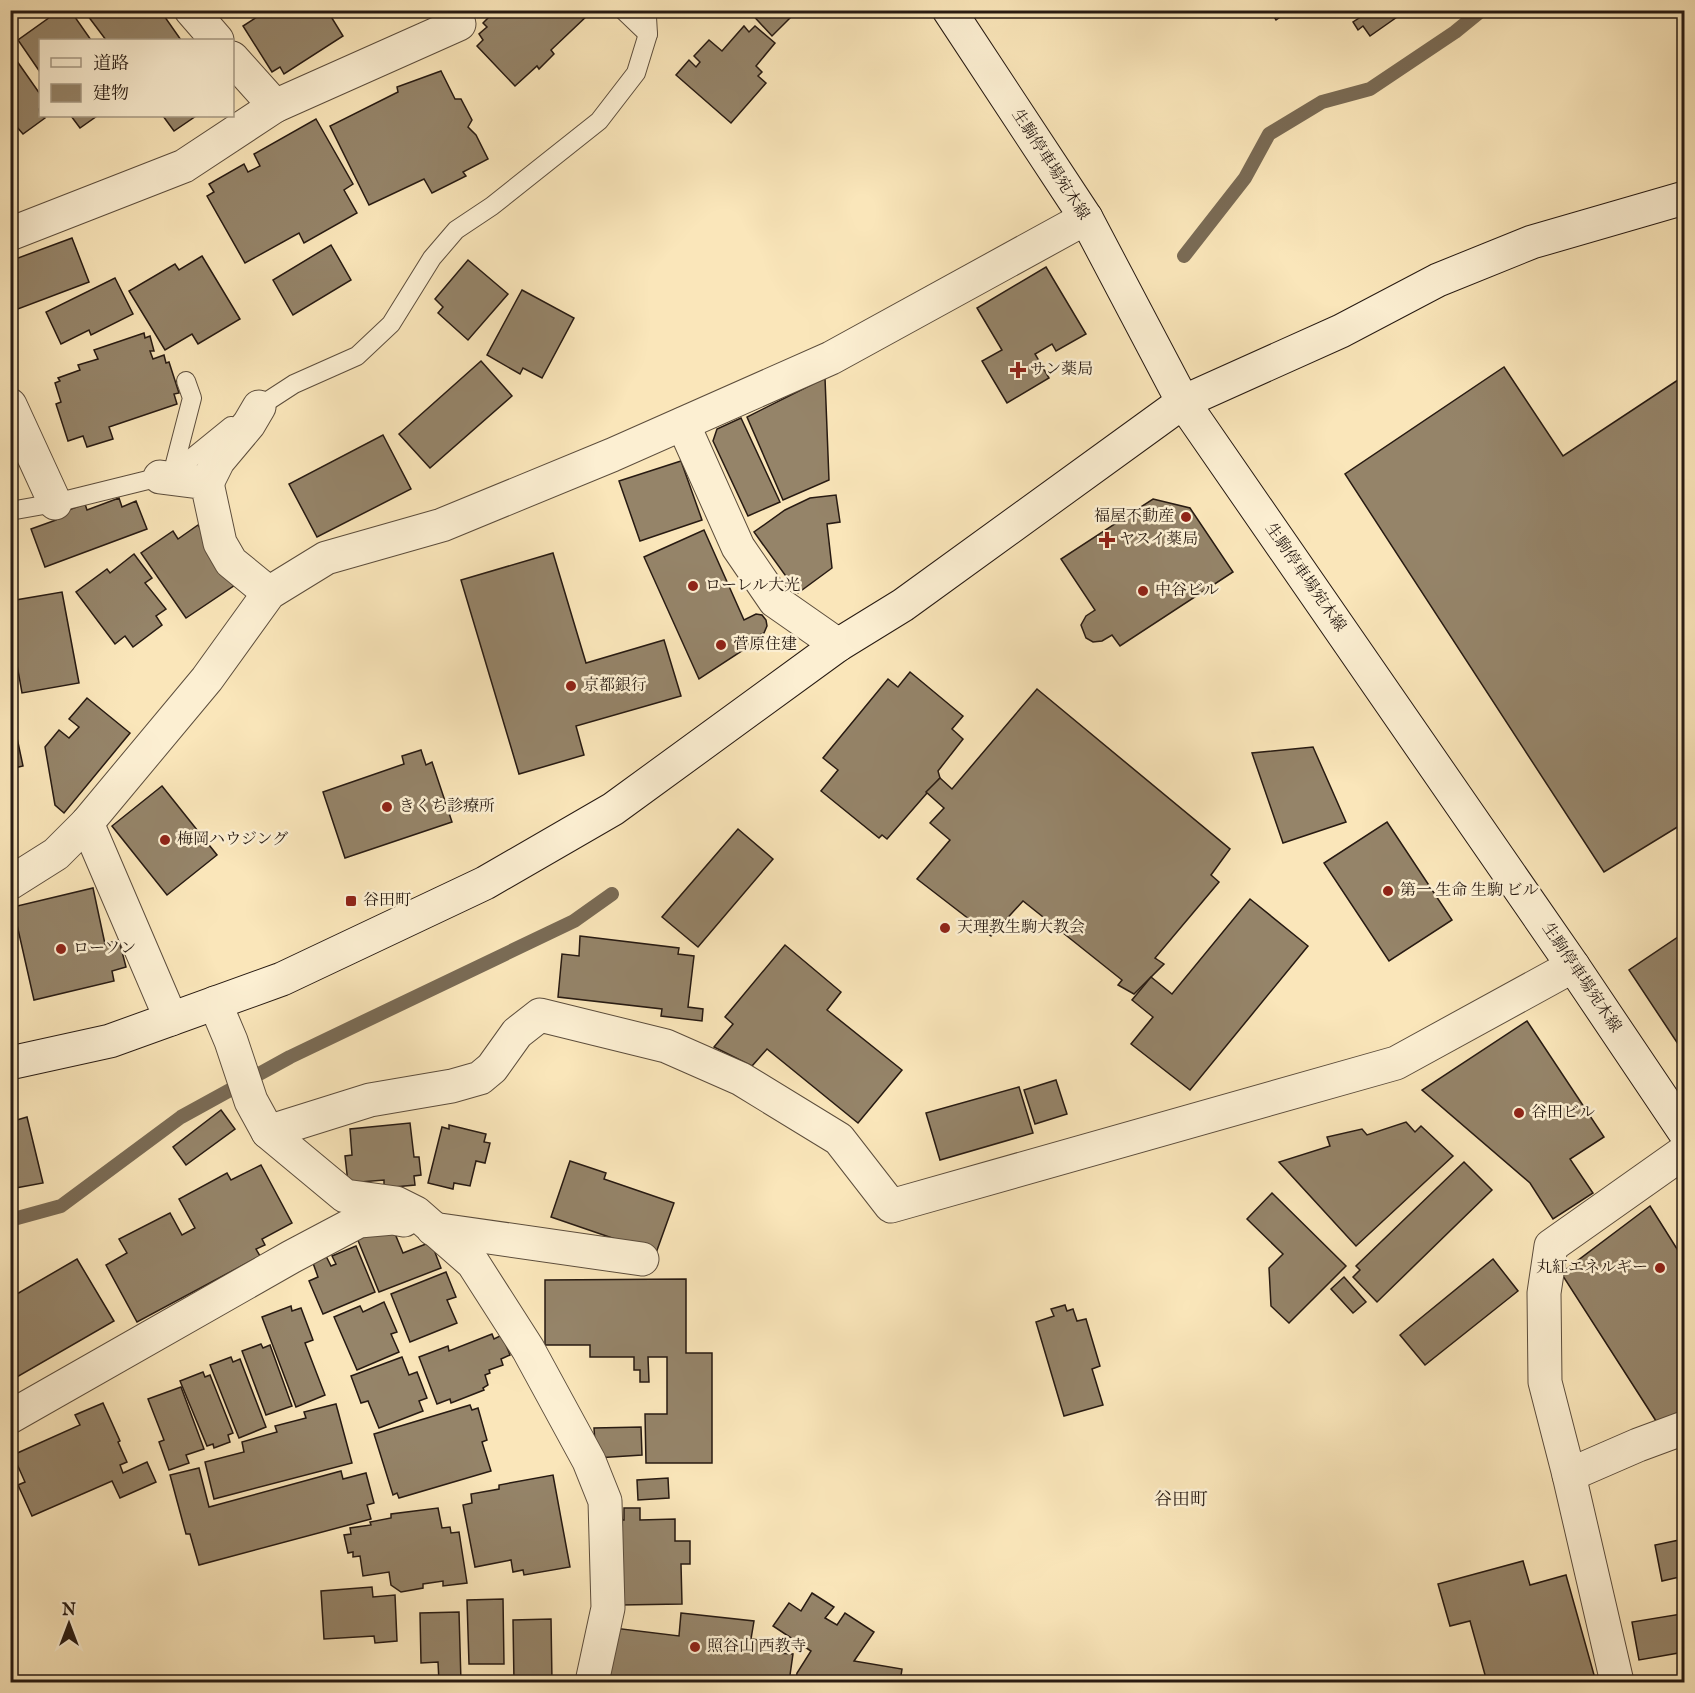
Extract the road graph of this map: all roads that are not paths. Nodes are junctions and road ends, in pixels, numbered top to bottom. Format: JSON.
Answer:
{"nodes":[{"id":1,"x":191,"y":10,"type":"edge"},
{"id":2,"x":623,"y":10,"type":"edge"},
{"id":3,"x":642,"y":10,"type":"edge"},
{"id":4,"x":950,"y":10,"type":"edge"},
{"id":5,"x":459,"y":24,"type":"dead end"},
{"id":6,"x":648,"y":34,"type":"junction"},
{"id":7,"x":216,"y":39,"type":"edge"},
{"id":8,"x":234,"y":60,"type":"edge"},
{"id":9,"x":275,"y":106,"type":"junction"},
{"id":10,"x":1684,"y":198,"type":"edge"},
{"id":11,"x":1086,"y":218,"type":"junction"},
{"id":12,"x":10,"y":234,"type":"edge"},
{"id":13,"x":186,"y":381,"type":"dead end"},
{"id":14,"x":1183,"y":402,"type":"junction"},
{"id":15,"x":10,"y":405,"type":"edge"},
{"id":16,"x":259,"y":407,"type":"junction"},
{"id":17,"x":683,"y":424,"type":"junction"},
{"id":18,"x":166,"y":474,"type":"junction"},
{"id":19,"x":207,"y":483,"type":"junction"},
{"id":20,"x":54,"y":503,"type":"junction"},
{"id":21,"x":10,"y":511,"type":"edge"},
{"id":22,"x":269,"y":593,"type":"junction"},
{"id":23,"x":838,"y":645,"type":"junction"},
{"id":24,"x":87,"y":823,"type":"junction"},
{"id":25,"x":10,"y":883,"type":"edge"},
{"id":26,"x":1574,"y":966,"type":"junction"},
{"id":27,"x":215,"y":1003,"type":"junction"},
{"id":28,"x":171,"y":1019,"type":"junction"},
{"id":29,"x":10,"y":1063,"type":"edge"},
{"id":30,"x":1684,"y":1131,"type":"edge"},
{"id":31,"x":268,"y":1132,"type":"junction"},
{"id":32,"x":1684,"y":1152,"type":"edge"},
{"id":33,"x":430,"y":1226,"type":"junction"},
{"id":34,"x":642,"y":1259,"type":"dead end"},
{"id":35,"x":10,"y":1417,"type":"edge"},
{"id":36,"x":1684,"y":1428,"type":"edge"},
{"id":37,"x":1569,"y":1475,"type":"junction"},
{"id":38,"x":592,"y":1683,"type":"edge"},
{"id":39,"x":1617,"y":1683,"type":"edge"}],
"edges":[{"from":1,"to":7,"type":"street"},
{"from":2,"to":6,"type":"lane"},
{"from":3,"to":6,"type":"lane"},
{"from":4,"to":11,"type":"street","name":"生駒停車場宛木線"},
{"from":5,"to":9,"type":"street"},
{"from":6,"to":16,"type":"lane"},
{"from":8,"to":9,"type":"street"},
{"from":9,"to":12,"type":"street"},
{"from":10,"to":14,"type":"street"},
{"from":11,"to":14,"type":"street","name":"生駒停車場宛木線"},
{"from":11,"to":17,"type":"street"},
{"from":13,"to":18,"type":"lane"},
{"from":14,"to":23,"type":"street"},
{"from":14,"to":26,"type":"street","name":"生駒停車場宛木線"},
{"from":15,"to":20,"type":"street"},
{"from":16,"to":18,"type":"lane"},
{"from":16,"to":19,"type":"street"},
{"from":17,"to":22,"type":"street"},
{"from":17,"to":23,"type":"street"},
{"from":18,"to":19,"type":"street"},
{"from":18,"to":20,"type":"lane"},
{"from":19,"to":22,"type":"street"},
{"from":20,"to":21,"type":"lane"},
{"from":22,"to":24,"type":"street"},
{"from":23,"to":27,"type":"street"},
{"from":24,"to":25,"type":"street"},
{"from":24,"to":28,"type":"street"},
{"from":26,"to":30,"type":"street","name":"生駒停車場宛木線"},
{"from":26,"to":31,"type":"street"},
{"from":27,"to":28,"type":"street"},
{"from":27,"to":31,"type":"street"},
{"from":28,"to":29,"type":"street"},
{"from":31,"to":33,"type":"street"},
{"from":32,"to":37,"type":"street"},
{"from":33,"to":34,"type":"street"},
{"from":33,"to":35,"type":"street"},
{"from":33,"to":38,"type":"street"},
{"from":36,"to":37,"type":"street"},
{"from":37,"to":39,"type":"street"}]}
